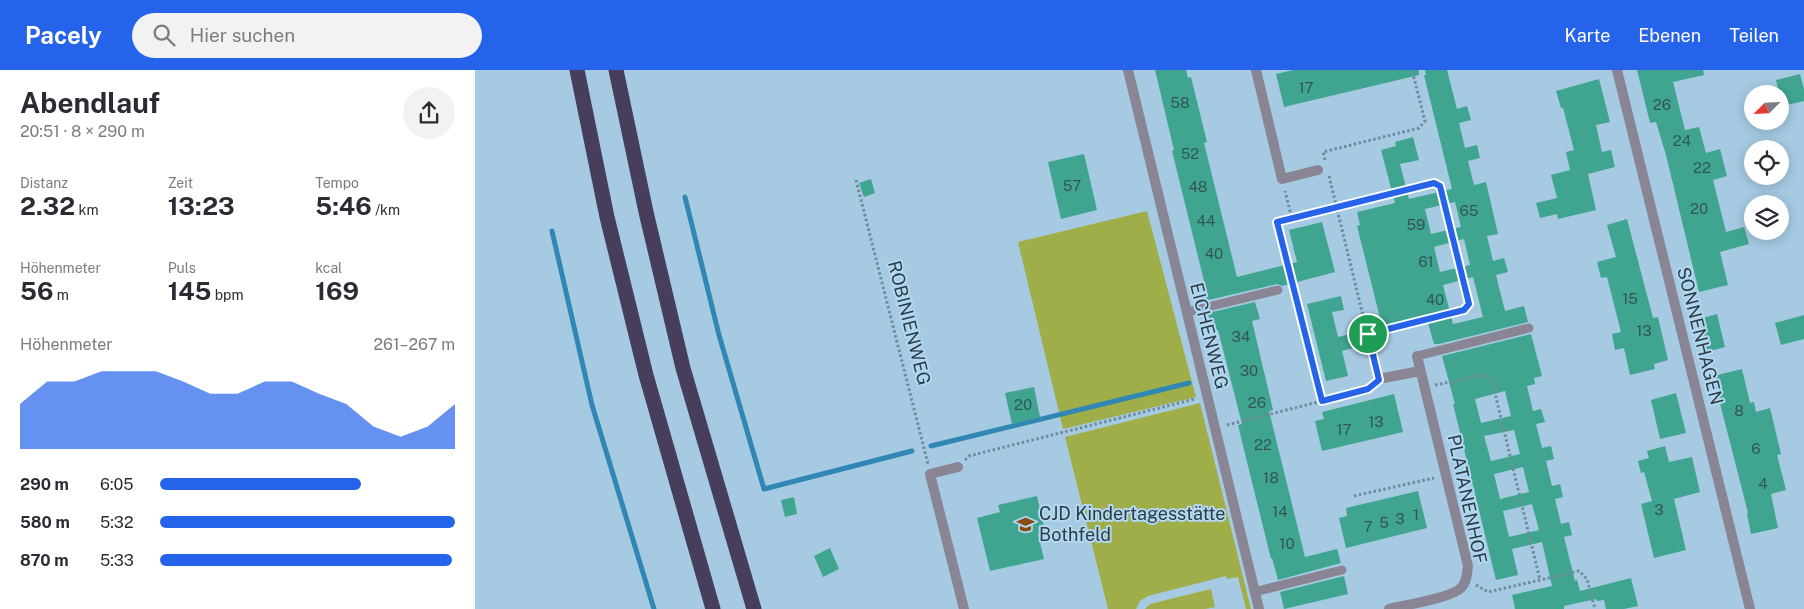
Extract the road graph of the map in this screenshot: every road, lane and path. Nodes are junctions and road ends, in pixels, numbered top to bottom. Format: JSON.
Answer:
{"nodes":[{"id":1,"x":577,"y":70,"type":"edge"},
{"id":2,"x":616,"y":70,"type":"edge"},
{"id":3,"x":1128,"y":70,"type":"edge"},
{"id":4,"x":1256,"y":70,"type":"edge"},
{"id":5,"x":1412,"y":70,"type":"edge"},
{"id":6,"x":1617,"y":70,"type":"edge"},
{"id":7,"x":1318,"y":170,"type":"dead end"},
{"id":8,"x":1282,"y":179,"type":"junction"},
{"id":9,"x":856,"y":180,"type":"dead end"},
{"id":10,"x":1336,"y":208,"type":"junction"},
{"id":11,"x":1292,"y":218,"type":"junction"},
{"id":12,"x":1278,"y":290,"type":"dead end"},
{"id":13,"x":1187,"y":312,"type":"junction"},
{"id":14,"x":1529,"y":328,"type":"dead end"},
{"id":15,"x":1368,"y":334,"type":"junction"},
{"id":16,"x":1417,"y":356,"type":"joint"},
{"id":17,"x":1420,"y":370,"type":"junction"},
{"id":18,"x":1381,"y":379,"type":"junction"},
{"id":19,"x":1425,"y":388,"type":"junction"},
{"id":20,"x":1207,"y":396,"type":"junction"},
{"id":21,"x":1322,"y":401,"type":"junction"},
{"id":22,"x":1215,"y":428,"type":"junction"},
{"id":23,"x":958,"y":467,"type":"joint"},
{"id":24,"x":930,"y":474,"type":"junction"},
{"id":25,"x":1447,"y":475,"type":"junction"},
{"id":26,"x":1354,"y":496,"type":"dead end"},
{"id":27,"x":1342,"y":570,"type":"dead end"},
{"id":28,"x":1467,"y":579,"type":"junction"},
{"id":29,"x":1540,"y":580,"type":"junction"},
{"id":30,"x":1254,"y":592,"type":"junction"},
{"id":31,"x":713,"y":609,"type":"edge"},
{"id":32,"x":754,"y":609,"type":"edge"},
{"id":33,"x":964,"y":609,"type":"edge"},
{"id":34,"x":1259,"y":609,"type":"edge"},
{"id":35,"x":1389,"y":609,"type":"edge"},
{"id":36,"x":1595,"y":609,"type":"edge"},
{"id":37,"x":1751,"y":609,"type":"edge"}],
"edges":[{"from":1,"to":31,"type":"highway"},
{"from":2,"to":32,"type":"highway"},
{"from":3,"to":13,"type":"street","name":"EICHENWEG"},
{"from":4,"to":8,"type":"street"},
{"from":5,"to":10,"type":"path"},
{"from":6,"to":37,"type":"street","name":"SONNENHAGEN"},
{"from":7,"to":8,"type":"street"},
{"from":8,"to":11,"type":"path"},
{"from":9,"to":24,"type":"path","name":"ROBINIENWEG"},
{"from":10,"to":11,"type":"path"},
{"from":10,"to":15,"type":"path"},
{"from":10,"to":15,"type":"path"},
{"from":11,"to":21,"type":"path"},
{"from":12,"to":13,"type":"lane"},
{"from":13,"to":20,"type":"street","name":"EICHENWEG"},
{"from":14,"to":16,"type":"lane"},
{"from":15,"to":18,"type":"path"},
{"from":16,"to":17,"type":"street","name":"PLATANENHOF"},
{"from":17,"to":18,"type":"street"},
{"from":17,"to":19,"type":"street","name":"PLATANENHOF"},
{"from":18,"to":21,"type":"path"},
{"from":19,"to":25,"type":"street","name":"PLATANENHOF"},
{"from":19,"to":29,"type":"path"},
{"from":20,"to":22,"type":"street","name":"EICHENWEG"},
{"from":20,"to":23,"type":"path"},
{"from":21,"to":22,"type":"path"},
{"from":22,"to":30,"type":"street","name":"EICHENWEG"},
{"from":23,"to":24,"type":"street"},
{"from":24,"to":33,"type":"street"},
{"from":25,"to":26,"type":"path"},
{"from":25,"to":28,"type":"street","name":"PLATANENHOF"},
{"from":27,"to":30,"type":"lane"},
{"from":28,"to":29,"type":"path"},
{"from":28,"to":35,"type":"street","name":"PLATANENHOF"},
{"from":29,"to":36,"type":"path"},
{"from":30,"to":34,"type":"street","name":"EICHENWEG"}]}
